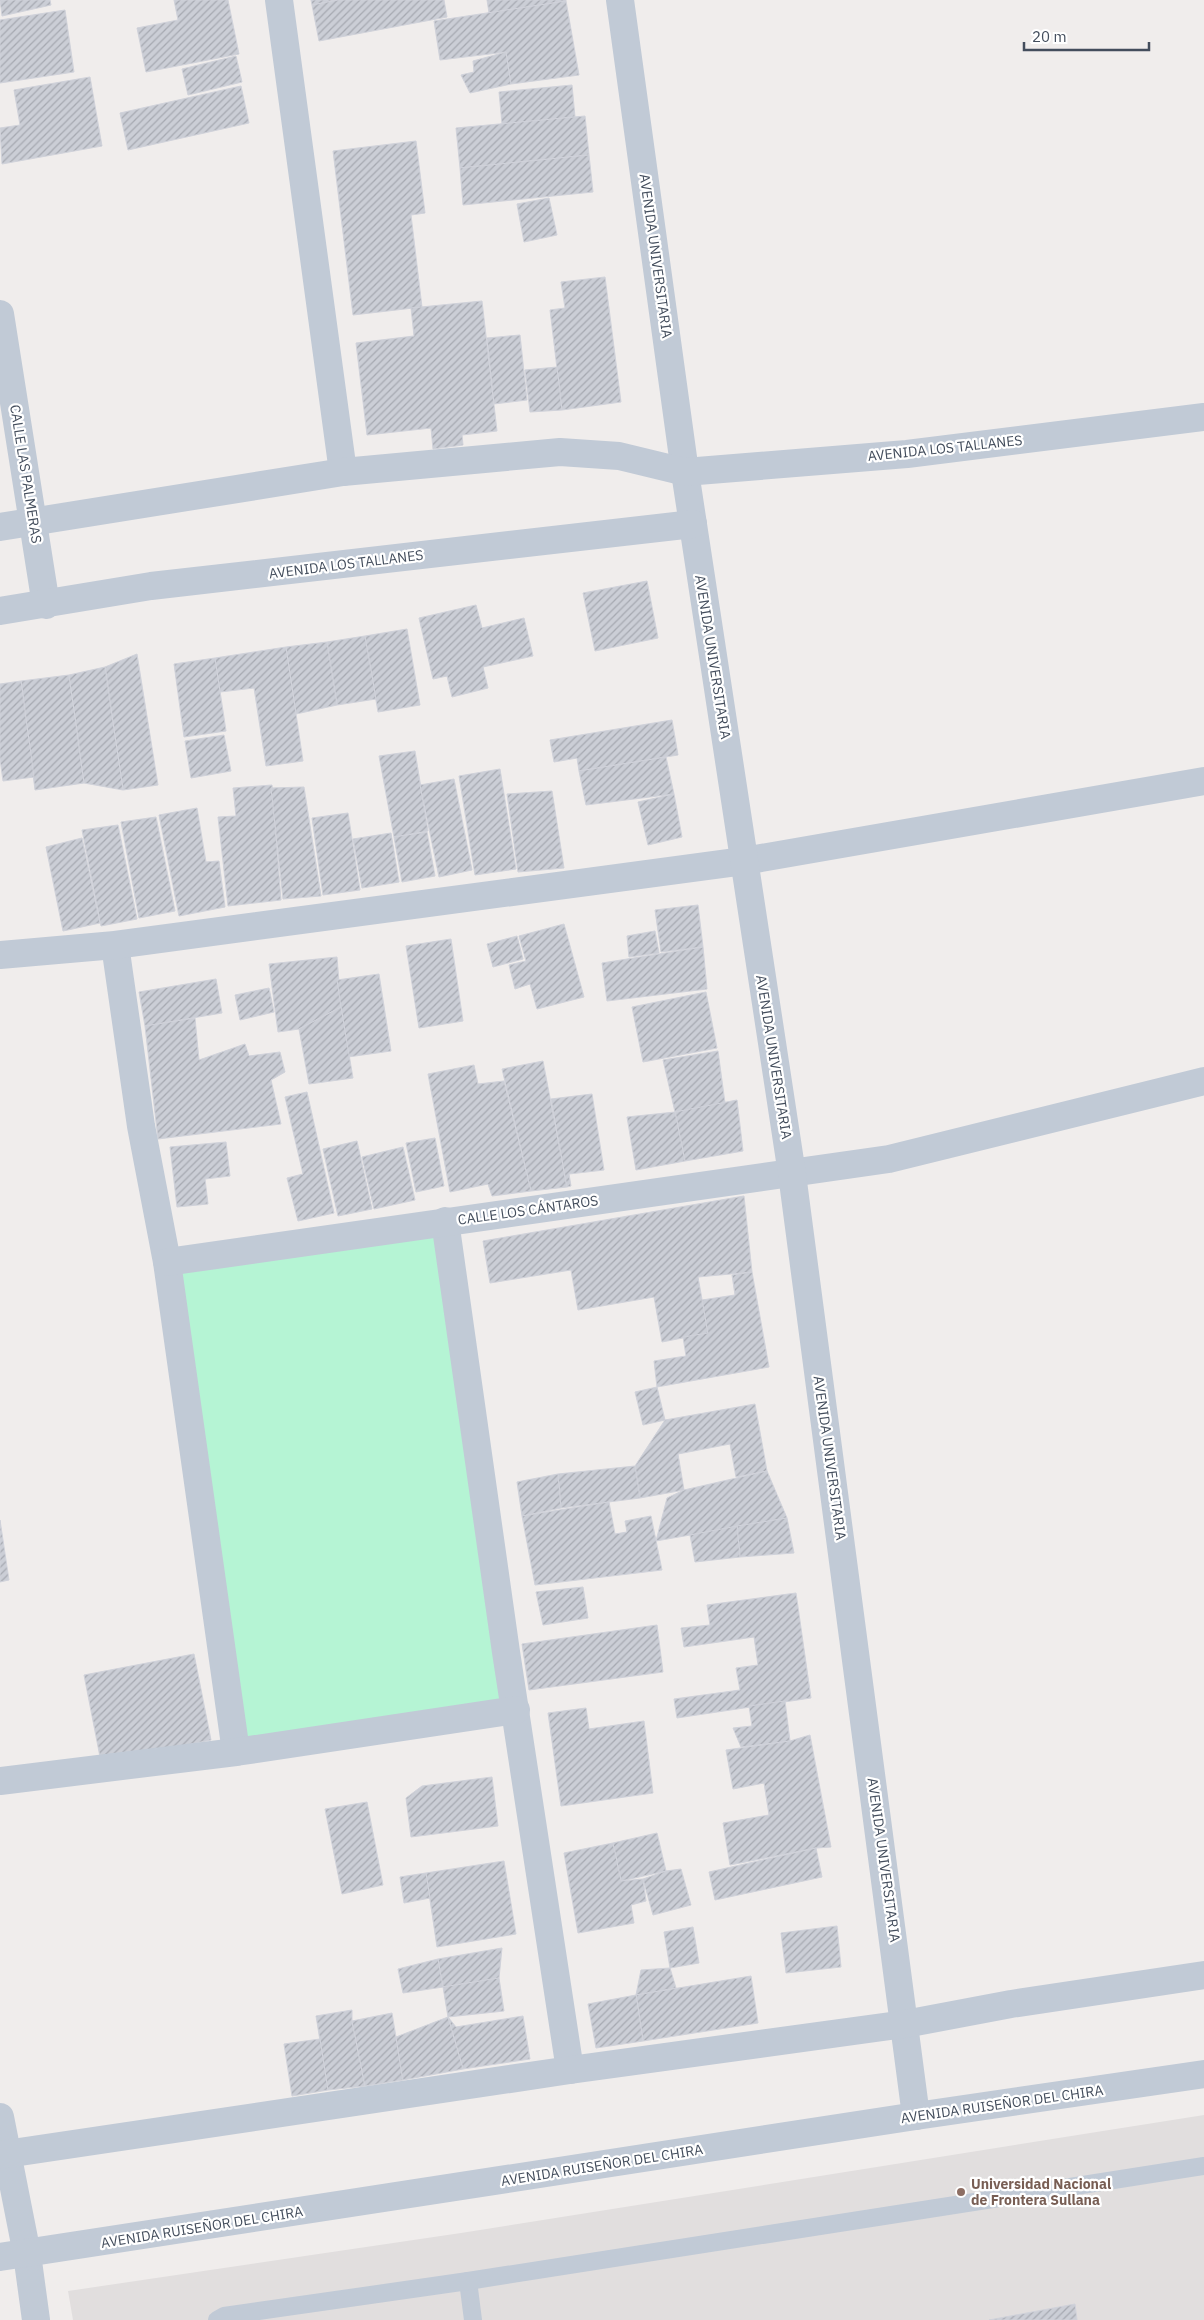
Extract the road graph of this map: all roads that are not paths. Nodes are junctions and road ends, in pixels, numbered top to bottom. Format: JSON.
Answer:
{"nodes":[{"id":1,"x":279,"y":0,"type":"edge"},
{"id":2,"x":620,"y":0,"type":"edge"},
{"id":3,"x":0,"y":314,"type":"edge"},
{"id":4,"x":1204,"y":417,"type":"edge"},
{"id":5,"x":344,"y":472,"type":"junction"},
{"id":6,"x":685,"y":472,"type":"junction"},
{"id":7,"x":33,"y":521,"type":"junction"},
{"id":8,"x":693,"y":524,"type":"junction"},
{"id":9,"x":0,"y":527,"type":"edge"},
{"id":10,"x":46,"y":605,"type":"junction"},
{"id":11,"x":0,"y":611,"type":"edge"},
{"id":12,"x":1204,"y":781,"type":"edge"},
{"id":13,"x":744,"y":861,"type":"junction"},
{"id":14,"x":115,"y":945,"type":"junction"},
{"id":15,"x":0,"y":955,"type":"edge"},
{"id":16,"x":1204,"y":1082,"type":"edge"},
{"id":17,"x":792,"y":1174,"type":"junction"},
{"id":18,"x":445,"y":1221,"type":"junction"},
{"id":19,"x":167,"y":1262,"type":"junction"},
{"id":20,"x":516,"y":1710,"type":"junction"},
{"id":21,"x":236,"y":1752,"type":"junction"},
{"id":22,"x":0,"y":1781,"type":"edge"},
{"id":23,"x":1204,"y":1975,"type":"edge"},
{"id":24,"x":906,"y":2024,"type":"junction"},
{"id":25,"x":570,"y":2070,"type":"junction"},
{"id":26,"x":1204,"y":2074,"type":"edge"},
{"id":27,"x":916,"y":2116,"type":"junction"},
{"id":28,"x":0,"y":2117,"type":"edge"},
{"id":29,"x":4,"y":2155,"type":"edge"},
{"id":30,"x":1204,"y":2166,"type":"edge"},
{"id":31,"x":27,"y":2254,"type":"junction"},
{"id":32,"x":0,"y":2258,"type":"edge"},
{"id":33,"x":468,"y":2281,"type":"junction"},
{"id":34,"x":36,"y":2320,"type":"edge"},
{"id":35,"x":217,"y":2320,"type":"edge"},
{"id":36,"x":472,"y":2320,"type":"edge"}],
"edges":[{"from":1,"to":5,"type":"street"},
{"from":2,"to":6,"type":"street","name":"AVENIDA UNIVERSITARIA"},
{"from":3,"to":7,"type":"street","name":"CALLE LAS PALMERAS"},
{"from":4,"to":6,"type":"street","name":"AVENIDA LOS TALLANES"},
{"from":5,"to":6,"type":"street","name":"AVENIDA LOS TALLANES"},
{"from":5,"to":7,"type":"street","name":"AVENIDA LOS TALLANES"},
{"from":6,"to":8,"type":"street","name":"AVENIDA UNIVERSITARIA"},
{"from":7,"to":9,"type":"street","name":"AVENIDA LOS TALLANES"},
{"from":7,"to":10,"type":"street","name":"CALLE LAS PALMERAS"},
{"from":8,"to":10,"type":"street","name":"AVENIDA LOS TALLANES"},
{"from":8,"to":13,"type":"street","name":"AVENIDA UNIVERSITARIA"},
{"from":10,"to":11,"type":"street","name":"AVENIDA LOS TALLANES"},
{"from":12,"to":13,"type":"street"},
{"from":13,"to":14,"type":"street"},
{"from":13,"to":17,"type":"street","name":"AVENIDA UNIVERSITARIA"},
{"from":14,"to":15,"type":"street"},
{"from":14,"to":19,"type":"street"},
{"from":16,"to":17,"type":"street","name":"CALLE LOS CÁNTAROS"},
{"from":17,"to":18,"type":"street","name":"CALLE LOS CÁNTAROS"},
{"from":17,"to":24,"type":"street","name":"AVENIDA UNIVERSITARIA"},
{"from":18,"to":19,"type":"street","name":"CALLE LOS CÁNTAROS"},
{"from":18,"to":20,"type":"street"},
{"from":19,"to":21,"type":"street"},
{"from":20,"to":21,"type":"street"},
{"from":20,"to":25,"type":"street"},
{"from":21,"to":22,"type":"street"},
{"from":23,"to":24,"type":"street"},
{"from":24,"to":25,"type":"street"},
{"from":24,"to":27,"type":"street","name":"AVENIDA UNIVERSITARIA"},
{"from":25,"to":29,"type":"street"},
{"from":26,"to":27,"type":"street","name":"AVENIDA RUISEÑOR DEL CHIRA"},
{"from":27,"to":31,"type":"street","name":"AVENIDA RUISEÑOR DEL CHIRA"},
{"from":28,"to":29,"type":"street"},
{"from":29,"to":31,"type":"street"},
{"from":30,"to":33,"type":"lane"},
{"from":31,"to":32,"type":"street","name":"AVENIDA RUISEÑOR DEL CHIRA"},
{"from":31,"to":34,"type":"street"},
{"from":33,"to":35,"type":"lane"},
{"from":33,"to":36,"type":"lane"}]}
